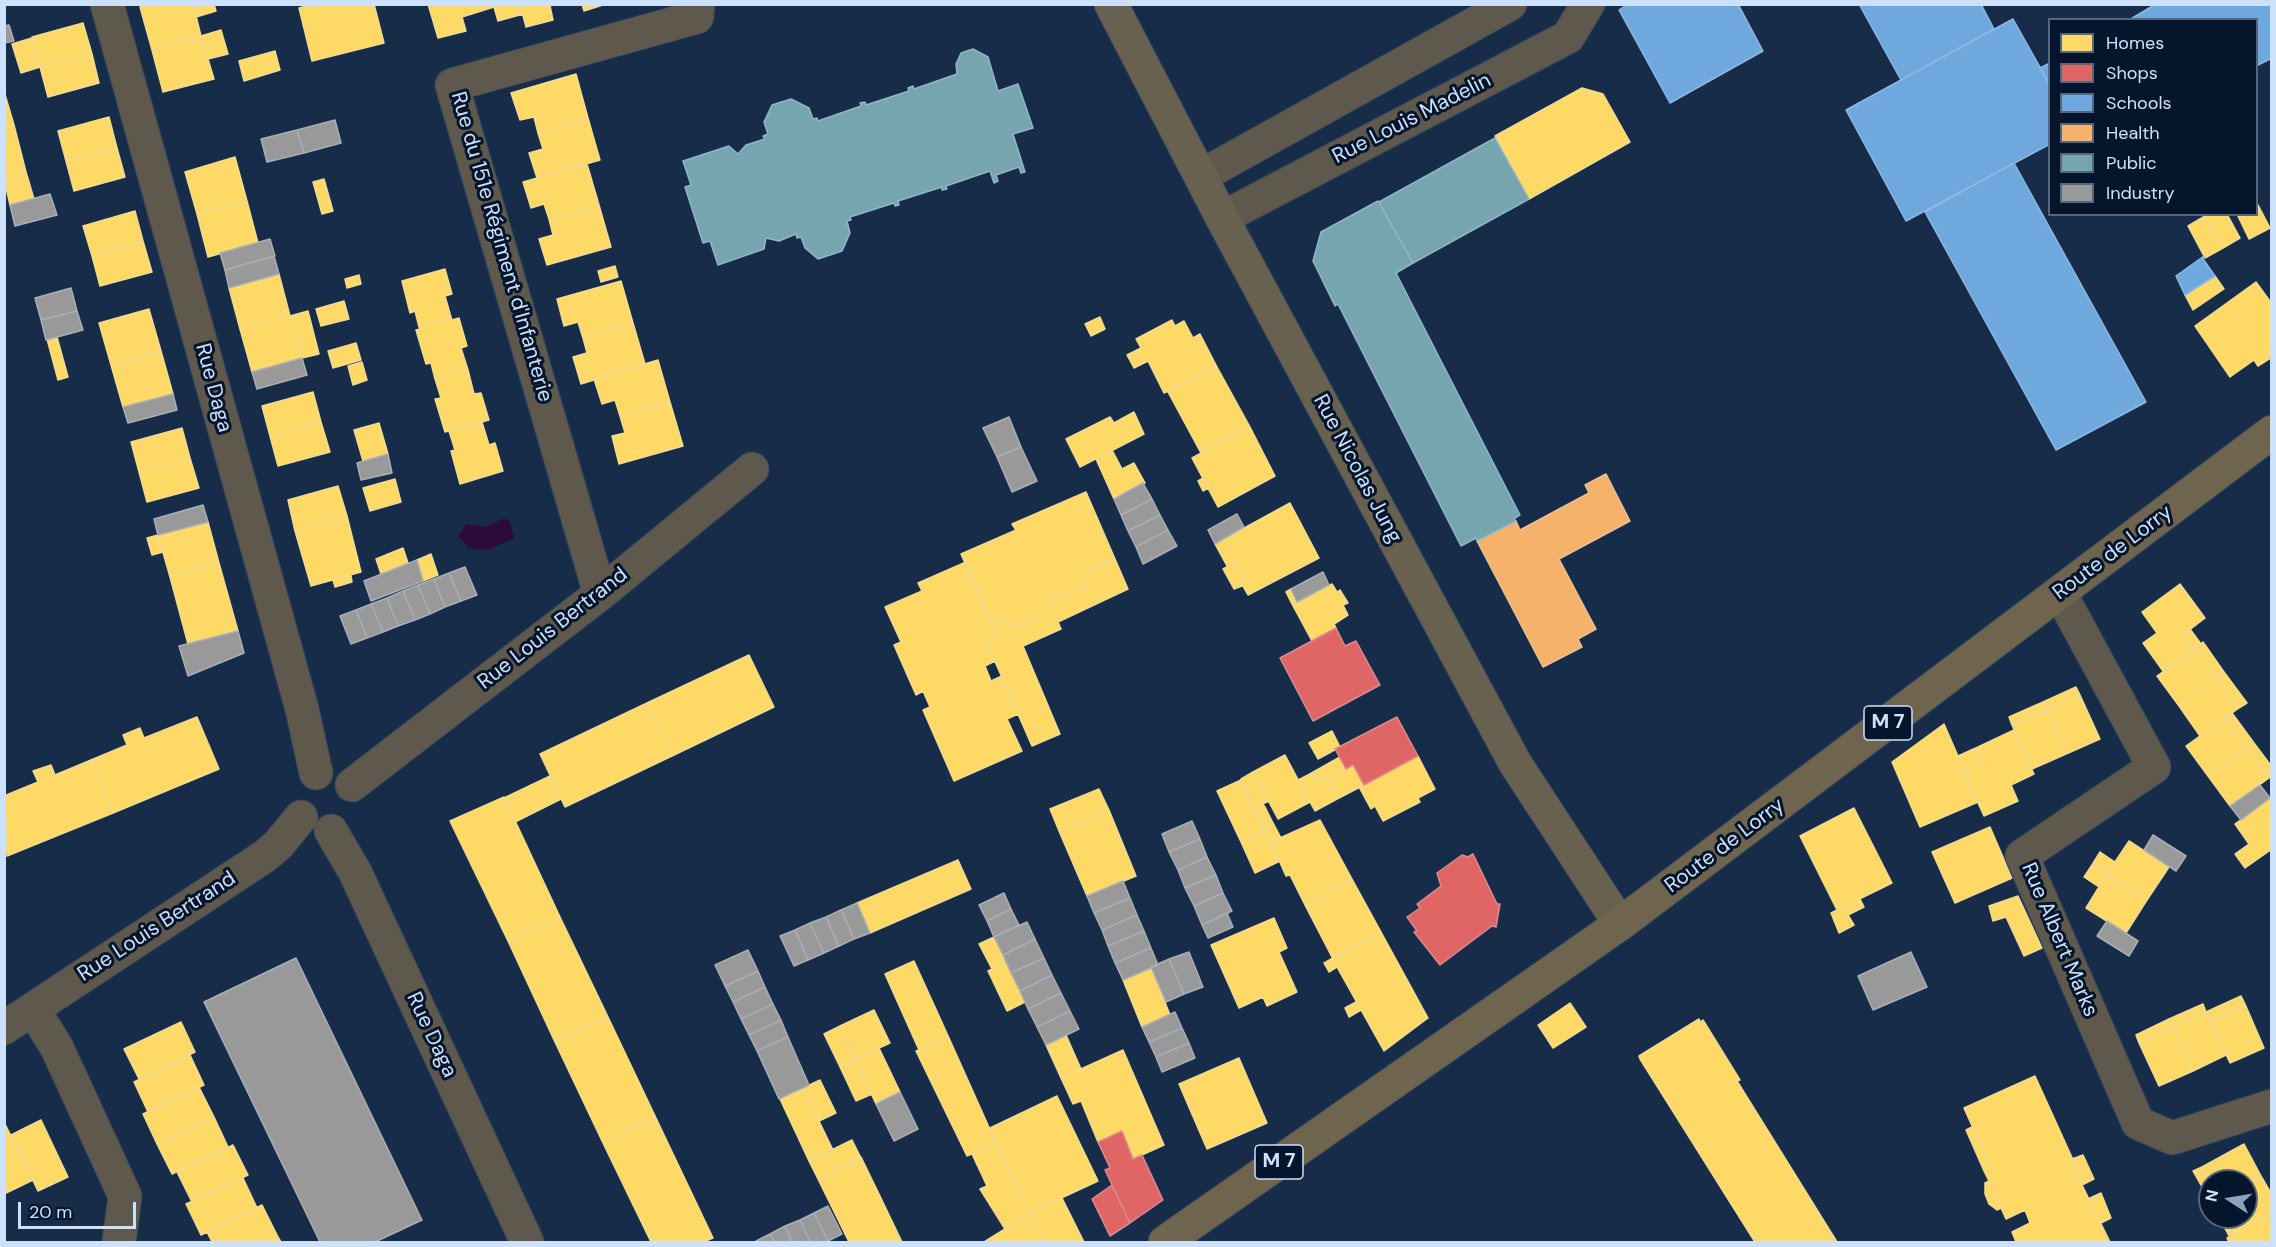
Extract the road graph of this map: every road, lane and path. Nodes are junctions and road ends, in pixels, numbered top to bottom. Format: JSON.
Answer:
{"nodes":[{"id":1,"x":107,"y":4,"type":"edge"},
{"id":2,"x":698,"y":4,"type":"edge"},
{"id":3,"x":1111,"y":4,"type":"edge"},
{"id":4,"x":1510,"y":4,"type":"edge"},
{"id":5,"x":1588,"y":4,"type":"edge"},
{"id":6,"x":1201,"y":176,"type":"junction"},
{"id":7,"x":1222,"y":218,"type":"junction"},
{"id":8,"x":2271,"y":432,"type":"edge"},
{"id":9,"x":752,"y":469,"type":"dead end"},
{"id":10,"x":2060,"y":593,"type":"junction"},
{"id":11,"x":600,"y":594,"type":"junction"},
{"id":12,"x":316,"y":773,"type":"junction"},
{"id":13,"x":352,"y":785,"type":"junction"},
{"id":14,"x":301,"y":817,"type":"junction"},
{"id":15,"x":331,"y":831,"type":"junction"},
{"id":16,"x":1620,"y":924,"type":"junction"},
{"id":17,"x":33,"y":1009,"type":"junction"},
{"id":18,"x":4,"y":1028,"type":"edge"},
{"id":19,"x":2271,"y":1106,"type":"edge"},
{"id":20,"x":119,"y":1242,"type":"edge"},
{"id":21,"x":527,"y":1242,"type":"edge"},
{"id":22,"x":1165,"y":1242,"type":"edge"}],
"edges":[{"from":1,"to":12,"type":"street","name":"Rue Daga"},
{"from":2,"to":11,"type":"street","name":"Rue du 151e Régiment d'Infanterie"},
{"from":3,"to":6,"type":"main road","name":"Rue Nicolas Jung"},
{"from":4,"to":6,"type":"street"},
{"from":5,"to":7,"type":"street","name":"Rue Louis Madelin"},
{"from":6,"to":7,"type":"main road","name":"Rue Nicolas Jung"},
{"from":7,"to":16,"type":"main road","name":"Rue Nicolas Jung"},
{"from":8,"to":10,"type":"main road","name":"Route de Lorry","number":"M 7"},
{"from":9,"to":11,"type":"street","name":"Rue Louis Bertrand"},
{"from":10,"to":16,"type":"main road","name":"Route de Lorry","number":"M 7"},
{"from":10,"to":19,"type":"street","name":"Rue Albert Marks"},
{"from":11,"to":13,"type":"street","name":"Rue Louis Bertrand"},
{"from":12,"to":13,"type":"street"},
{"from":12,"to":14,"type":"street"},
{"from":13,"to":15,"type":"street"},
{"from":14,"to":15,"type":"street"},
{"from":14,"to":17,"type":"street","name":"Rue Louis Bertrand"},
{"from":15,"to":21,"type":"street","name":"Rue Daga"},
{"from":16,"to":22,"type":"main road","name":"Route de Lorry","number":"M 7"},
{"from":17,"to":18,"type":"street","name":"Rue Louis Bertrand"},
{"from":17,"to":20,"type":"street"}]}
